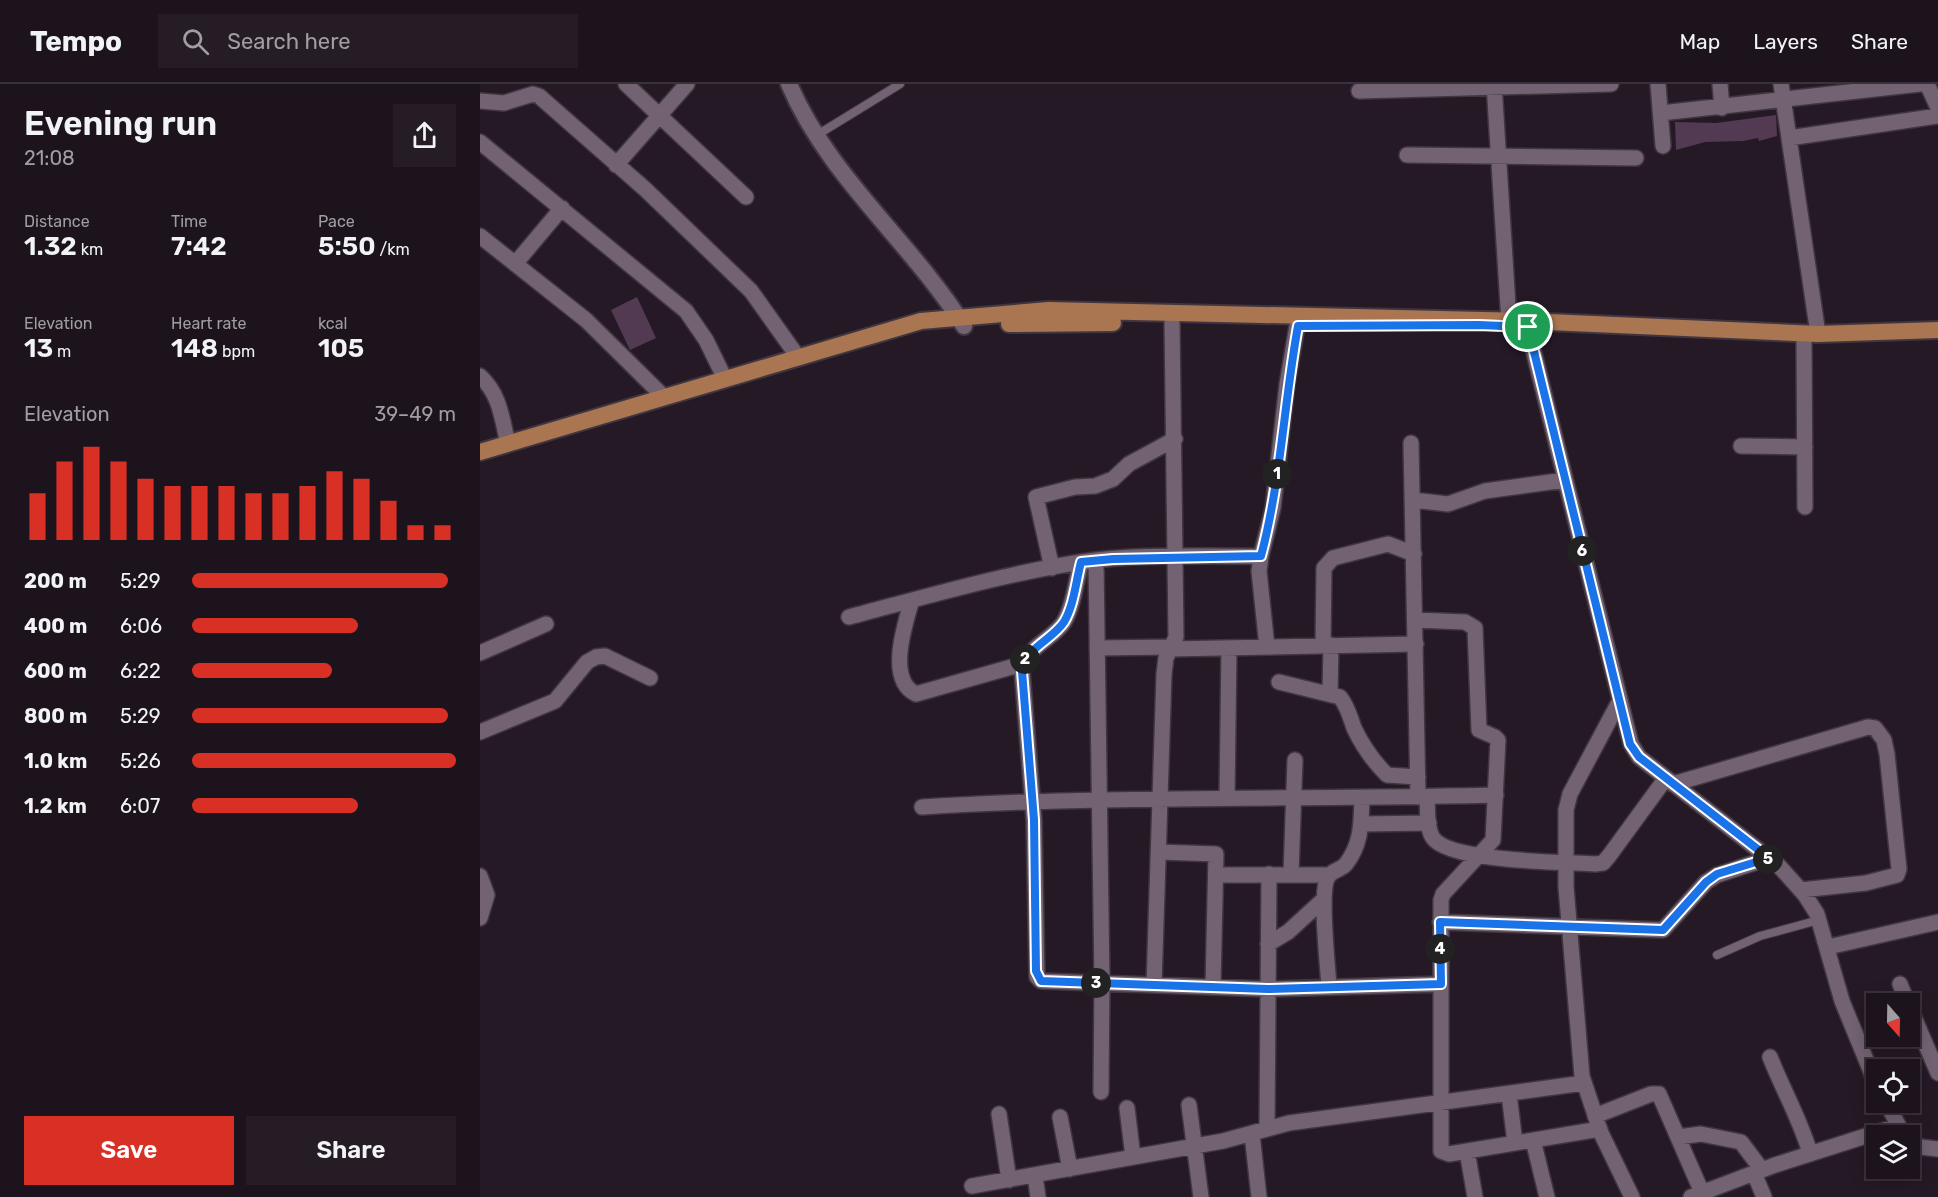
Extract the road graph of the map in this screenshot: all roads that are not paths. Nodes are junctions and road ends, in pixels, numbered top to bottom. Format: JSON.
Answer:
{"nodes":[{"id":1,"x":626,"y":84,"type":"edge"},
{"id":2,"x":687,"y":84,"type":"edge"},
{"id":3,"x":789,"y":84,"type":"edge"},
{"id":4,"x":900,"y":84,"type":"edge"},
{"id":5,"x":1611,"y":84,"type":"edge"},
{"id":6,"x":1658,"y":84,"type":"edge"},
{"id":7,"x":1720,"y":84,"type":"edge"},
{"id":8,"x":1781,"y":84,"type":"edge"},
{"id":9,"x":1920,"y":84,"type":"edge"},
{"id":10,"x":1927,"y":84,"type":"edge"},
{"id":11,"x":1494,"y":85,"type":"edge"},
{"id":12,"x":1359,"y":91,"type":"dead end"},
{"id":13,"x":1783,"y":100,"type":"junction"},
{"id":14,"x":480,"y":101,"type":"edge"},
{"id":15,"x":1722,"y":108,"type":"junction"},
{"id":16,"x":1938,"y":108,"type":"edge"},
{"id":17,"x":1661,"y":113,"type":"junction"},
{"id":18,"x":660,"y":115,"type":"junction"},
{"id":19,"x":1938,"y":116,"type":"edge"},
{"id":20,"x":816,"y":136,"type":"junction"},
{"id":21,"x":1789,"y":138,"type":"junction"},
{"id":22,"x":480,"y":142,"type":"edge"},
{"id":23,"x":1663,"y":146,"type":"dead end"},
{"id":24,"x":1407,"y":155,"type":"dead end"},
{"id":25,"x":1498,"y":156,"type":"junction"},
{"id":26,"x":1636,"y":158,"type":"dead end"},
{"id":27,"x":616,"y":165,"type":"junction"},
{"id":28,"x":746,"y":197,"type":"dead end"},
{"id":29,"x":562,"y":208,"type":"junction"},
{"id":30,"x":480,"y":236,"type":"edge"},
{"id":31,"x":515,"y":264,"type":"junction"},
{"id":32,"x":962,"y":322,"type":"junction"},
{"id":33,"x":1172,"y":322,"type":"junction"},
{"id":34,"x":1509,"y":322,"type":"junction"},
{"id":35,"x":1527,"y":324,"type":"junction"},
{"id":36,"x":1298,"y":326,"type":"junction"},
{"id":37,"x":1938,"y":330,"type":"edge"},
{"id":38,"x":1811,"y":337,"type":"junction"},
{"id":39,"x":1938,"y":342,"type":"edge"},
{"id":40,"x":798,"y":357,"type":"junction"},
{"id":41,"x":480,"y":376,"type":"edge"},
{"id":42,"x":726,"y":379,"type":"junction"},
{"id":43,"x":664,"y":397,"type":"junction"},
{"id":44,"x":1175,"y":439,"type":"junction"},
{"id":45,"x":1411,"y":442,"type":"dead end"},
{"id":46,"x":508,"y":444,"type":"junction"},
{"id":47,"x":1741,"y":446,"type":"dead end"},
{"id":48,"x":1804,"y":447,"type":"junction"},
{"id":49,"x":480,"y":452,"type":"edge"},
{"id":50,"x":480,"y":457,"type":"edge"},
{"id":51,"x":1565,"y":480,"type":"junction"},
{"id":52,"x":1413,"y":500,"type":"junction"},
{"id":53,"x":1805,"y":507,"type":"dead end"},
{"id":54,"x":1414,"y":554,"type":"junction"},
{"id":55,"x":1261,"y":556,"type":"junction"},
{"id":56,"x":1175,"y":558,"type":"junction"},
{"id":57,"x":1088,"y":561,"type":"junction"},
{"id":58,"x":1052,"y":568,"type":"junction"},
{"id":59,"x":912,"y":600,"type":"junction"},
{"id":60,"x":849,"y":617,"type":"dead end"},
{"id":61,"x":1415,"y":620,"type":"junction"},
{"id":62,"x":546,"y":624,"type":"dead end"},
{"id":63,"x":1416,"y":644,"type":"junction"},
{"id":64,"x":1327,"y":646,"type":"junction"},
{"id":65,"x":1267,"y":647,"type":"junction"},
{"id":66,"x":1097,"y":648,"type":"junction"},
{"id":67,"x":1171,"y":648,"type":"junction"},
{"id":68,"x":1229,"y":648,"type":"junction"},
{"id":69,"x":480,"y":653,"type":"edge"},
{"id":70,"x":1022,"y":664,"type":"junction"},
{"id":71,"x":650,"y":678,"type":"dead end"},
{"id":72,"x":1280,"y":682,"type":"dead end"},
{"id":73,"x":1330,"y":694,"type":"junction"},
{"id":74,"x":1619,"y":702,"type":"junction"},
{"id":75,"x":480,"y":732,"type":"edge"},
{"id":76,"x":1295,"y":760,"type":"dead end"},
{"id":77,"x":1418,"y":777,"type":"junction"},
{"id":78,"x":1670,"y":781,"type":"junction"},
{"id":79,"x":1496,"y":795,"type":"junction"},
{"id":80,"x":1423,"y":797,"type":"junction"},
{"id":81,"x":1161,"y":798,"type":"junction"},
{"id":82,"x":1227,"y":798,"type":"junction"},
{"id":83,"x":1292,"y":798,"type":"junction"},
{"id":84,"x":1362,"y":798,"type":"junction"},
{"id":85,"x":1099,"y":799,"type":"junction"},
{"id":86,"x":1032,"y":801,"type":"junction"},
{"id":87,"x":922,"y":807,"type":"dead end"},
{"id":88,"x":1430,"y":823,"type":"junction"},
{"id":89,"x":1361,"y":824,"type":"junction"},
{"id":90,"x":1160,"y":852,"type":"junction"},
{"id":91,"x":1479,"y":857,"type":"junction"},
{"id":92,"x":1769,"y":858,"type":"junction"},
{"id":93,"x":1566,"y":862,"type":"junction"},
{"id":94,"x":1269,"y":874,"type":"junction"},
{"id":95,"x":1292,"y":874,"type":"junction"},
{"id":96,"x":1329,"y":874,"type":"junction"},
{"id":97,"x":1217,"y":875,"type":"junction"},
{"id":98,"x":481,"y":882,"type":"edge"},
{"id":99,"x":1801,"y":890,"type":"junction"},
{"id":100,"x":1324,"y":899,"type":"junction"},
{"id":101,"x":480,"y":918,"type":"edge"},
{"id":102,"x":1820,"y":920,"type":"junction"},
{"id":103,"x":1440,"y":922,"type":"junction"},
{"id":104,"x":1938,"y":922,"type":"edge"},
{"id":105,"x":1569,"y":925,"type":"junction"},
{"id":106,"x":1268,"y":944,"type":"junction"},
{"id":107,"x":1828,"y":946,"type":"junction"},
{"id":108,"x":1717,"y":955,"type":"dead end"},
{"id":109,"x":1102,"y":983,"type":"junction"},
{"id":110,"x":1441,"y":984,"type":"junction"},
{"id":111,"x":1900,"y":984,"type":"dead end"},
{"id":112,"x":1154,"y":985,"type":"junction"},
{"id":113,"x":1213,"y":987,"type":"junction"},
{"id":114,"x":1329,"y":987,"type":"junction"},
{"id":115,"x":1268,"y":989,"type":"junction"},
{"id":116,"x":1904,"y":993,"type":"edge"},
{"id":117,"x":1920,"y":1031,"type":"edge"},
{"id":118,"x":1770,"y":1057,"type":"dead end"},
{"id":119,"x":1866,"y":1060,"type":"edge"},
{"id":120,"x":1938,"y":1073,"type":"edge"},
{"id":121,"x":1584,"y":1083,"type":"junction"},
{"id":122,"x":1101,"y":1092,"type":"dead end"},
{"id":123,"x":1509,"y":1094,"type":"junction"},
{"id":124,"x":1441,"y":1104,"type":"junction"},
{"id":125,"x":1189,"y":1105,"type":"dead end"},
{"id":126,"x":1127,"y":1108,"type":"dead end"},
{"id":127,"x":999,"y":1114,"type":"dead end"},
{"id":128,"x":1060,"y":1117,"type":"dead end"},
{"id":129,"x":1597,"y":1123,"type":"junction"},
{"id":130,"x":1260,"y":1132,"type":"junction"},
{"id":131,"x":1678,"y":1137,"type":"junction"},
{"id":132,"x":1866,"y":1139,"type":"edge"},
{"id":133,"x":1533,"y":1140,"type":"junction"},
{"id":134,"x":1515,"y":1143,"type":"junction"},
{"id":135,"x":1194,"y":1146,"type":"junction"},
{"id":136,"x":1920,"y":1147,"type":"edge"},
{"id":137,"x":1938,"y":1149,"type":"edge"},
{"id":138,"x":1467,"y":1151,"type":"junction"},
{"id":139,"x":1810,"y":1153,"type":"junction"},
{"id":140,"x":1133,"y":1157,"type":"junction"},
{"id":141,"x":1070,"y":1168,"type":"junction"},
{"id":142,"x":1758,"y":1171,"type":"junction"},
{"id":143,"x":1035,"y":1175,"type":"junction"},
{"id":144,"x":1009,"y":1179,"type":"junction"},
{"id":145,"x":972,"y":1186,"type":"dead end"},
{"id":146,"x":1699,"y":1196,"type":"edge"},
{"id":147,"x":1038,"y":1197,"type":"edge"},
{"id":148,"x":1201,"y":1197,"type":"edge"},
{"id":149,"x":1259,"y":1197,"type":"edge"},
{"id":150,"x":1475,"y":1197,"type":"edge"},
{"id":151,"x":1547,"y":1197,"type":"edge"},
{"id":152,"x":1632,"y":1197,"type":"edge"},
{"id":153,"x":1764,"y":1197,"type":"edge"}],
"edges":[{"from":1,"to":18,"type":"street"},
{"from":2,"to":18,"type":"street"},
{"from":3,"to":20,"type":"street"},
{"from":4,"to":20,"type":"lane"},
{"from":5,"to":11,"type":"street"},
{"from":6,"to":17,"type":"street"},
{"from":7,"to":15,"type":"street"},
{"from":8,"to":13,"type":"street"},
{"from":9,"to":13,"type":"street"},
{"from":10,"to":16,"type":"street"},
{"from":11,"to":12,"type":"street"},
{"from":11,"to":25,"type":"street"},
{"from":13,"to":15,"type":"street"},
{"from":13,"to":21,"type":"street"},
{"from":14,"to":27,"type":"street"},
{"from":15,"to":17,"type":"street"},
{"from":17,"to":23,"type":"street"},
{"from":18,"to":27,"type":"street"},
{"from":18,"to":28,"type":"street"},
{"from":19,"to":21,"type":"street"},
{"from":20,"to":32,"type":"street"},
{"from":21,"to":38,"type":"street"},
{"from":22,"to":29,"type":"street"},
{"from":24,"to":25,"type":"street"},
{"from":25,"to":26,"type":"street"},
{"from":25,"to":34,"type":"street"},
{"from":27,"to":40,"type":"street"},
{"from":29,"to":31,"type":"street"},
{"from":29,"to":42,"type":"street"},
{"from":30,"to":31,"type":"street"},
{"from":31,"to":43,"type":"street"},
{"from":32,"to":33,"type":"main road"},
{"from":32,"to":34,"type":"main road"},
{"from":32,"to":40,"type":"main road"},
{"from":32,"to":50,"type":"main road"},
{"from":33,"to":36,"type":"main road"},
{"from":33,"to":44,"type":"street"},
{"from":34,"to":35,"type":"main road"},
{"from":35,"to":36,"type":"main road"},
{"from":35,"to":38,"type":"main road"},
{"from":35,"to":51,"type":"street"},
{"from":36,"to":55,"type":"street"},
{"from":37,"to":38,"type":"main road"},
{"from":38,"to":39,"type":"main road"},
{"from":38,"to":48,"type":"street"},
{"from":40,"to":42,"type":"main road"},
{"from":41,"to":46,"type":"street"},
{"from":42,"to":43,"type":"main road"},
{"from":43,"to":46,"type":"main road"},
{"from":44,"to":56,"type":"street"},
{"from":44,"to":58,"type":"street"},
{"from":45,"to":52,"type":"street"},
{"from":46,"to":49,"type":"main road"},
{"from":47,"to":48,"type":"street"},
{"from":48,"to":53,"type":"street"},
{"from":51,"to":52,"type":"street"},
{"from":51,"to":74,"type":"street"},
{"from":52,"to":54,"type":"street"},
{"from":54,"to":61,"type":"street"},
{"from":54,"to":64,"type":"street"},
{"from":55,"to":56,"type":"street"},
{"from":55,"to":65,"type":"street"},
{"from":56,"to":57,"type":"street"},
{"from":56,"to":67,"type":"street"},
{"from":57,"to":58,"type":"street"},
{"from":57,"to":66,"type":"street"},
{"from":57,"to":70,"type":"street"},
{"from":58,"to":59,"type":"street"},
{"from":59,"to":60,"type":"street"},
{"from":59,"to":70,"type":"street"},
{"from":61,"to":63,"type":"street"},
{"from":61,"to":79,"type":"street"},
{"from":62,"to":69,"type":"street"},
{"from":63,"to":64,"type":"street"},
{"from":63,"to":77,"type":"street"},
{"from":64,"to":65,"type":"street"},
{"from":64,"to":73,"type":"street"},
{"from":65,"to":68,"type":"street"},
{"from":66,"to":67,"type":"street"},
{"from":66,"to":85,"type":"street"},
{"from":67,"to":68,"type":"street"},
{"from":67,"to":81,"type":"street"},
{"from":68,"to":82,"type":"street"},
{"from":70,"to":86,"type":"street"},
{"from":71,"to":75,"type":"street"},
{"from":72,"to":73,"type":"street"},
{"from":73,"to":77,"type":"street"},
{"from":74,"to":78,"type":"street"},
{"from":74,"to":93,"type":"street"},
{"from":76,"to":83,"type":"street"},
{"from":77,"to":80,"type":"street"},
{"from":78,"to":92,"type":"street"},
{"from":78,"to":93,"type":"street"},
{"from":78,"to":99,"type":"street"},
{"from":79,"to":80,"type":"street"},
{"from":79,"to":91,"type":"street"},
{"from":80,"to":84,"type":"street"},
{"from":80,"to":88,"type":"street"},
{"from":81,"to":82,"type":"street"},
{"from":81,"to":85,"type":"street"},
{"from":81,"to":90,"type":"street"},
{"from":82,"to":83,"type":"street"},
{"from":83,"to":84,"type":"street"},
{"from":83,"to":95,"type":"street"},
{"from":84,"to":89,"type":"street"},
{"from":85,"to":86,"type":"street"},
{"from":85,"to":109,"type":"street"},
{"from":86,"to":87,"type":"street"},
{"from":86,"to":109,"type":"street"},
{"from":88,"to":89,"type":"street"},
{"from":88,"to":91,"type":"street"},
{"from":89,"to":96,"type":"street"},
{"from":90,"to":97,"type":"street"},
{"from":90,"to":112,"type":"street"},
{"from":91,"to":93,"type":"street"},
{"from":91,"to":103,"type":"street"},
{"from":92,"to":99,"type":"street"},
{"from":92,"to":105,"type":"street"},
{"from":93,"to":105,"type":"street"},
{"from":94,"to":95,"type":"street"},
{"from":94,"to":97,"type":"street"},
{"from":94,"to":106,"type":"street"},
{"from":95,"to":96,"type":"street"},
{"from":96,"to":100,"type":"street"},
{"from":97,"to":113,"type":"street"},
{"from":98,"to":101,"type":"street"},
{"from":99,"to":102,"type":"street"},
{"from":100,"to":106,"type":"street"},
{"from":100,"to":114,"type":"street"},
{"from":102,"to":107,"type":"street"},
{"from":102,"to":108,"type":"lane"},
{"from":103,"to":105,"type":"street"},
{"from":103,"to":110,"type":"street"},
{"from":104,"to":107,"type":"street"},
{"from":105,"to":121,"type":"street"},
{"from":106,"to":115,"type":"street"},
{"from":107,"to":119,"type":"street"},
{"from":109,"to":112,"type":"street"},
{"from":109,"to":122,"type":"street"},
{"from":110,"to":114,"type":"street"},
{"from":110,"to":124,"type":"street"},
{"from":111,"to":116,"type":"street"},
{"from":112,"to":113,"type":"street"},
{"from":113,"to":115,"type":"street"},
{"from":114,"to":115,"type":"street"},
{"from":115,"to":130,"type":"street"},
{"from":117,"to":120,"type":"street"},
{"from":118,"to":139,"type":"street"},
{"from":121,"to":123,"type":"street"},
{"from":121,"to":129,"type":"street"},
{"from":123,"to":124,"type":"street"},
{"from":123,"to":134,"type":"street"},
{"from":124,"to":130,"type":"street"},
{"from":124,"to":138,"type":"street"},
{"from":125,"to":135,"type":"street"},
{"from":126,"to":140,"type":"street"},
{"from":127,"to":144,"type":"street"},
{"from":128,"to":141,"type":"street"},
{"from":129,"to":131,"type":"street"},
{"from":129,"to":133,"type":"street"},
{"from":129,"to":152,"type":"street"},
{"from":130,"to":135,"type":"street"},
{"from":130,"to":149,"type":"street"},
{"from":131,"to":142,"type":"street"},
{"from":131,"to":146,"type":"street"},
{"from":132,"to":139,"type":"street"},
{"from":133,"to":134,"type":"street"},
{"from":133,"to":151,"type":"street"},
{"from":134,"to":138,"type":"street"},
{"from":135,"to":140,"type":"street"},
{"from":135,"to":148,"type":"street"},
{"from":136,"to":137,"type":"street"},
{"from":138,"to":150,"type":"street"},
{"from":139,"to":142,"type":"street"},
{"from":140,"to":141,"type":"street"},
{"from":141,"to":143,"type":"street"},
{"from":142,"to":146,"type":"street"},
{"from":142,"to":153,"type":"street"},
{"from":143,"to":144,"type":"street"},
{"from":143,"to":147,"type":"street"},
{"from":144,"to":145,"type":"street"}]}
